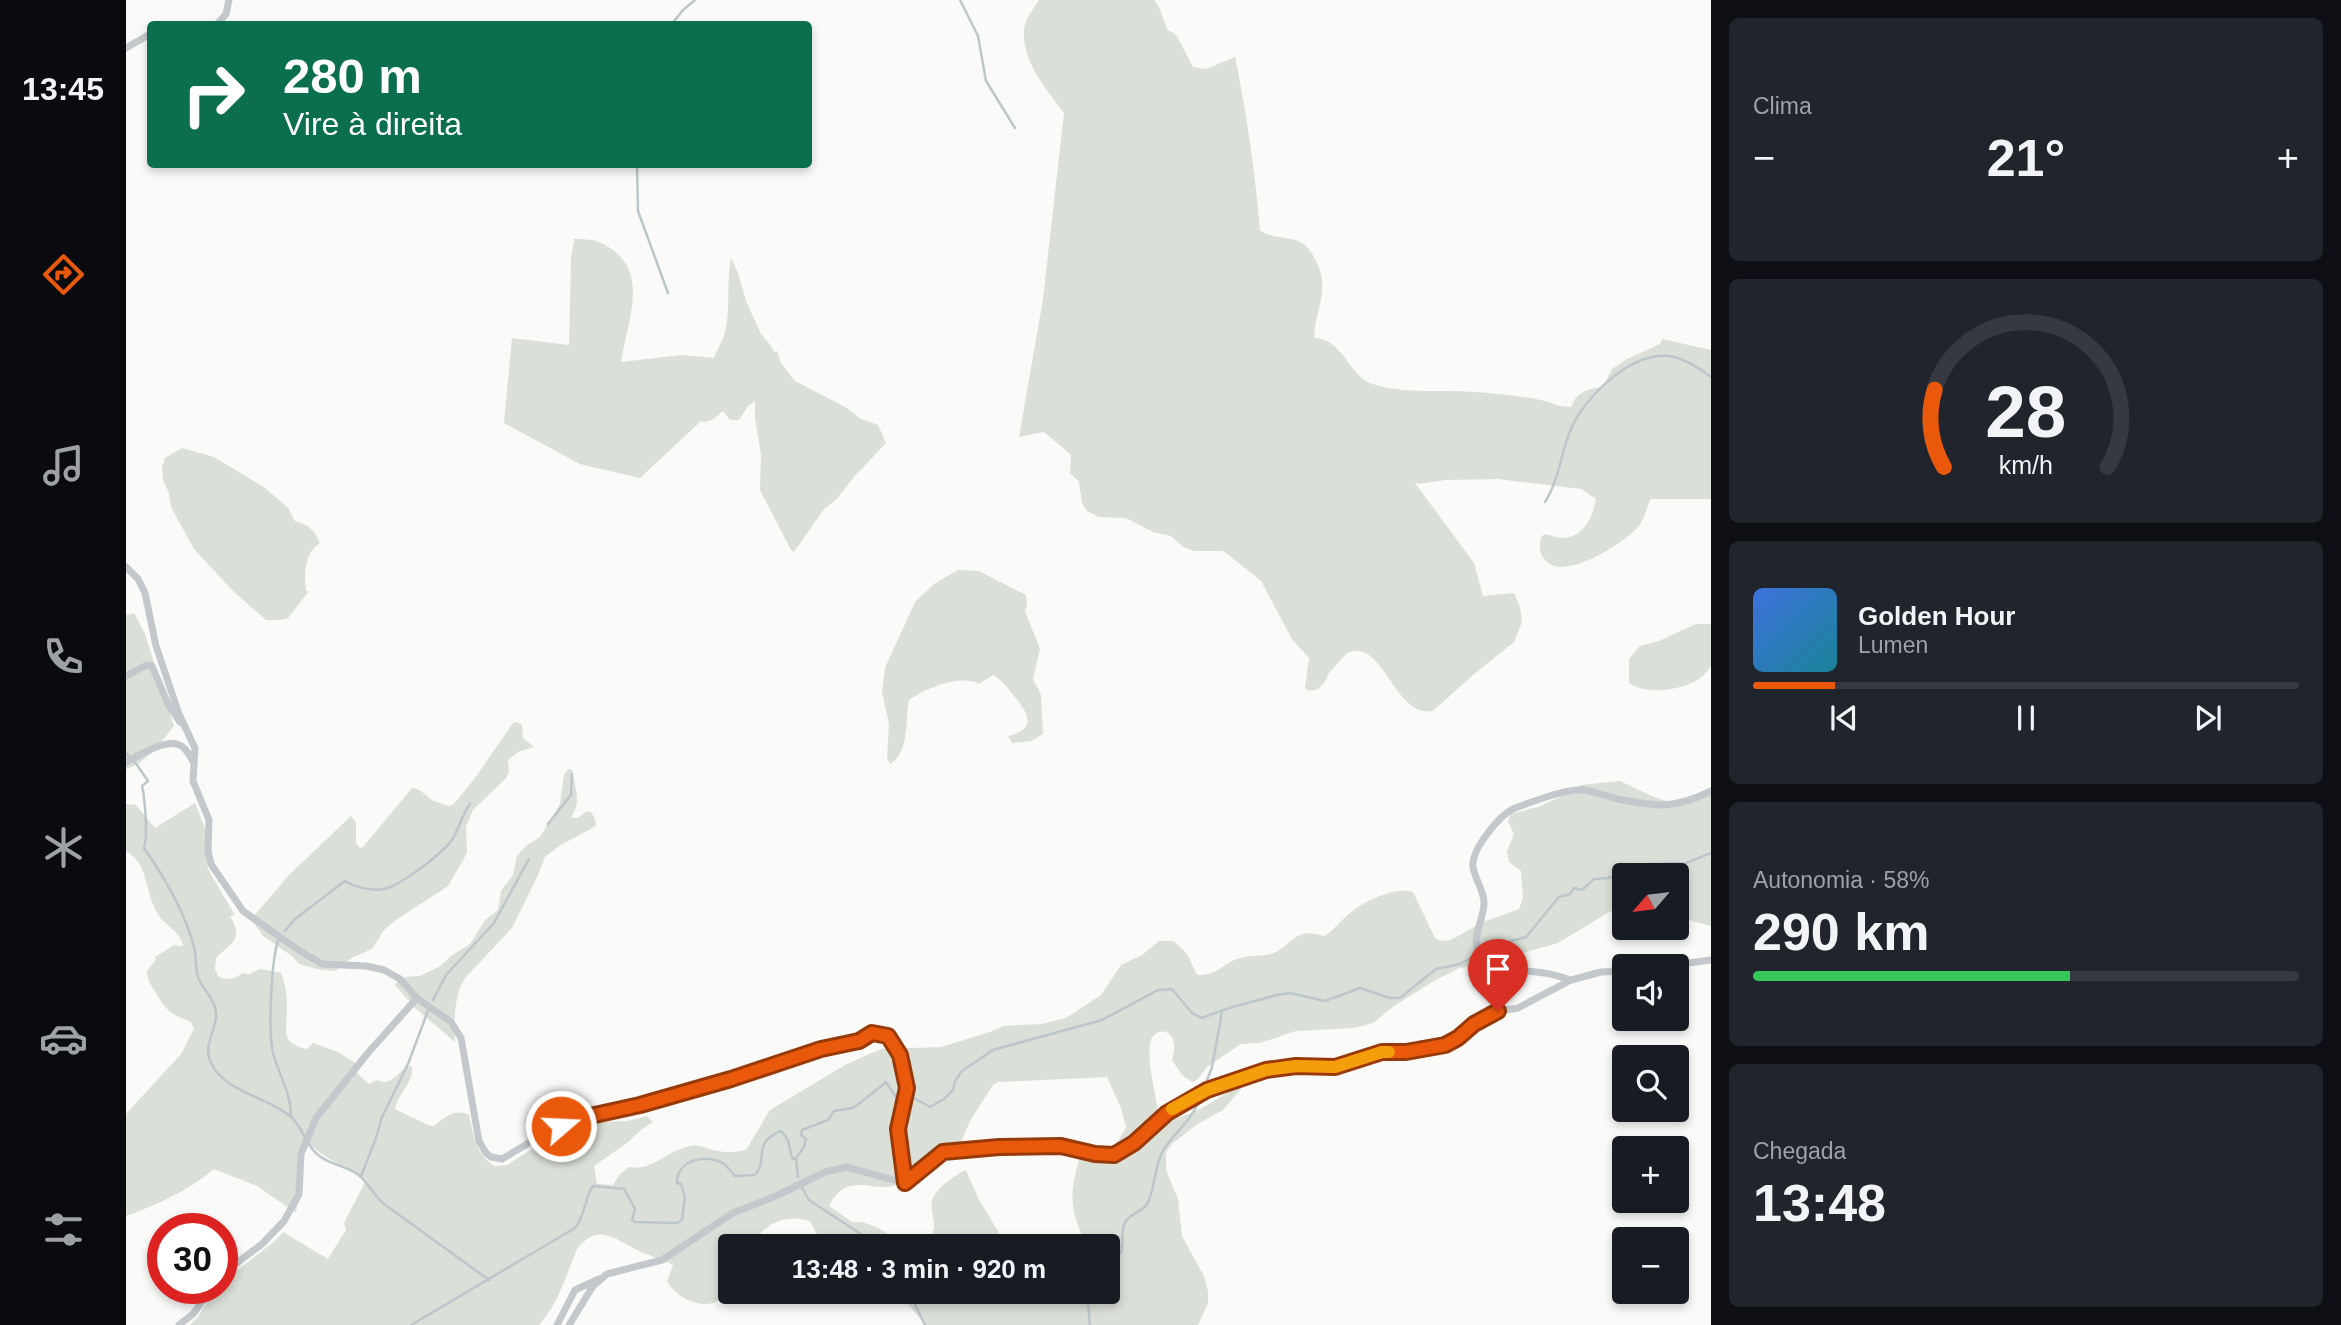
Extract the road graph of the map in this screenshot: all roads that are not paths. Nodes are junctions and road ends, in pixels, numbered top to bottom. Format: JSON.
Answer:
{"nodes":[{"id":1,"x":229,"y":0,"type":"edge"},
{"id":2,"x":220,"y":21,"type":"edge"},
{"id":3,"x":147,"y":36,"type":"edge"},
{"id":4,"x":126,"y":48,"type":"edge"},
{"id":5,"x":126,"y":566,"type":"edge"},
{"id":6,"x":126,"y":676,"type":"edge"},
{"id":7,"x":186,"y":731,"type":"junction"},
{"id":8,"x":130,"y":760,"type":"edge"},
{"id":9,"x":194,"y":763,"type":"junction"},
{"id":10,"x":1711,"y":791,"type":"edge"},
{"id":11,"x":1711,"y":960,"type":"edge"},
{"id":12,"x":1689,"y":963,"type":"edge"},
{"id":13,"x":1612,"y":972,"type":"edge"},
{"id":14,"x":1571,"y":980,"type":"junction"},
{"id":15,"x":417,"y":998,"type":"junction"},
{"id":16,"x":905,"y":1183,"type":"junction"},
{"id":17,"x":238,"y":1262,"type":"edge"},
{"id":18,"x":603,"y":1278,"type":"junction"},
{"id":19,"x":200,"y":1304,"type":"edge"},
{"id":20,"x":179,"y":1325,"type":"edge"},
{"id":21,"x":557,"y":1325,"type":"edge"},
{"id":22,"x":569,"y":1325,"type":"edge"}],
"edges":[{"from":1,"to":2,"type":"street"},
{"from":3,"to":4,"type":"street"},
{"from":5,"to":7,"type":"street"},
{"from":6,"to":7,"type":"street"},
{"from":7,"to":9,"type":"street"},
{"from":8,"to":9,"type":"street"},
{"from":9,"to":15,"type":"street"},
{"from":10,"to":14,"type":"street"},
{"from":11,"to":12,"type":"street"},
{"from":13,"to":14,"type":"street"},
{"from":14,"to":16,"type":"street"},
{"from":15,"to":16,"type":"street"},
{"from":15,"to":17,"type":"street"},
{"from":16,"to":18,"type":"street"},
{"from":18,"to":21,"type":"street"},
{"from":18,"to":22,"type":"street"},
{"from":19,"to":20,"type":"street"}]}
